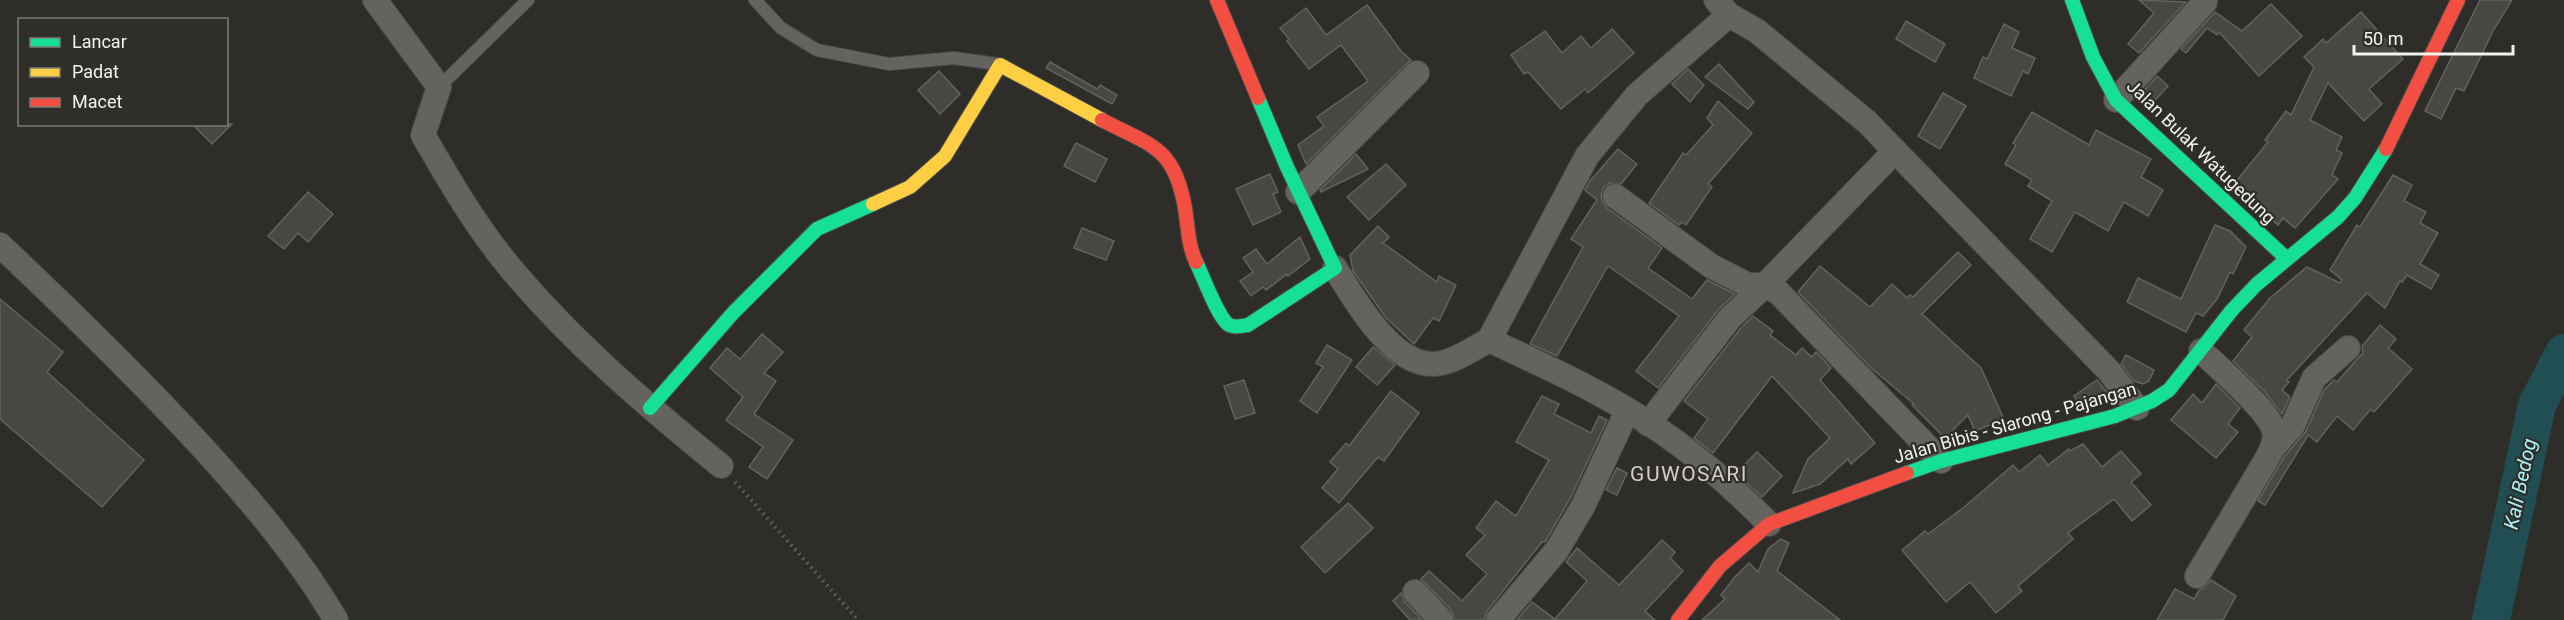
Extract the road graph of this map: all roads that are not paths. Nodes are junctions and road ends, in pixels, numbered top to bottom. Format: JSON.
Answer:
{"nodes":[{"id":1,"x":375,"y":0,"type":"edge"},
{"id":2,"x":528,"y":0,"type":"edge"},
{"id":3,"x":755,"y":0,"type":"edge"},
{"id":4,"x":1217,"y":0,"type":"edge"},
{"id":5,"x":2072,"y":0,"type":"edge"},
{"id":6,"x":2457,"y":0,"type":"edge"},
{"id":7,"x":2205,"y":2,"type":"dead end"},
{"id":8,"x":1723,"y":8,"type":"edge"},
{"id":9,"x":1000,"y":65,"type":"junction"},
{"id":10,"x":1417,"y":73,"type":"dead end"},
{"id":11,"x":439,"y":87,"type":"junction"},
{"id":12,"x":2116,"y":100,"type":"junction"},
{"id":13,"x":1895,"y":151,"type":"junction"},
{"id":14,"x":1298,"y":192,"type":"junction"},
{"id":15,"x":1615,"y":196,"type":"dead end"},
{"id":16,"x":0,"y":245,"type":"edge"},
{"id":17,"x":2286,"y":258,"type":"junction"},
{"id":18,"x":1335,"y":268,"type":"junction"},
{"id":19,"x":1765,"y":285,"type":"junction"},
{"id":20,"x":1489,"y":340,"type":"junction"},
{"id":21,"x":2348,"y":348,"type":"dead end"},
{"id":22,"x":2201,"y":351,"type":"junction"},
{"id":23,"x":650,"y":408,"type":"junction"},
{"id":24,"x":2137,"y":408,"type":"junction"},
{"id":25,"x":1627,"y":411,"type":"junction"},
{"id":26,"x":1648,"y":424,"type":"junction"},
{"id":27,"x":2272,"y":449,"type":"junction"},
{"id":28,"x":1941,"y":461,"type":"junction"},
{"id":29,"x":721,"y":466,"type":"road end"},
{"id":30,"x":1769,"y":524,"type":"junction"},
{"id":31,"x":2197,"y":576,"type":"dead end"},
{"id":32,"x":1415,"y":592,"type":"dead end"},
{"id":33,"x":336,"y":620,"type":"edge"},
{"id":34,"x":1441,"y":620,"type":"edge"},
{"id":35,"x":1498,"y":620,"type":"edge"},
{"id":36,"x":1678,"y":620,"type":"edge"}],
"edges":[{"from":1,"to":11,"type":"street"},
{"from":2,"to":11,"type":"lane"},
{"from":3,"to":9,"type":"lane"},
{"from":4,"to":14,"type":"street"},
{"from":5,"to":12,"type":"street","name":"Jalan Bulak Watugedung"},
{"from":6,"to":17,"type":"street","name":"Jalan Bibis - Slarong - Pajangan"},
{"from":7,"to":12,"type":"street"},
{"from":8,"to":13,"type":"street"},
{"from":8,"to":20,"type":"street"},
{"from":9,"to":18,"type":"street"},
{"from":9,"to":23,"type":"street"},
{"from":10,"to":14,"type":"street"},
{"from":11,"to":23,"type":"street"},
{"from":12,"to":17,"type":"street","name":"Jalan Bulak Watugedung"},
{"from":13,"to":19,"type":"street"},
{"from":13,"to":24,"type":"street"},
{"from":14,"to":18,"type":"street"},
{"from":15,"to":19,"type":"street"},
{"from":16,"to":33,"type":"street"},
{"from":17,"to":22,"type":"street","name":"Jalan Bibis - Slarong - Pajangan"},
{"from":18,"to":20,"type":"street"},
{"from":19,"to":26,"type":"street"},
{"from":19,"to":28,"type":"street"},
{"from":20,"to":25,"type":"street"},
{"from":21,"to":27,"type":"street"},
{"from":22,"to":24,"type":"street","name":"Jalan Bibis - Slarong - Pajangan"},
{"from":22,"to":27,"type":"street"},
{"from":23,"to":29,"type":"street"},
{"from":24,"to":28,"type":"street","name":"Jalan Bibis - Slarong - Pajangan"},
{"from":25,"to":26,"type":"street"},
{"from":25,"to":35,"type":"street"},
{"from":26,"to":30,"type":"street"},
{"from":27,"to":31,"type":"street"},
{"from":28,"to":30,"type":"street","name":"Jalan Bibis - Slarong - Pajangan"},
{"from":30,"to":36,"type":"street","name":"Jalan Bibis - Slarong - Pajangan"},
{"from":32,"to":34,"type":"street"}]}
